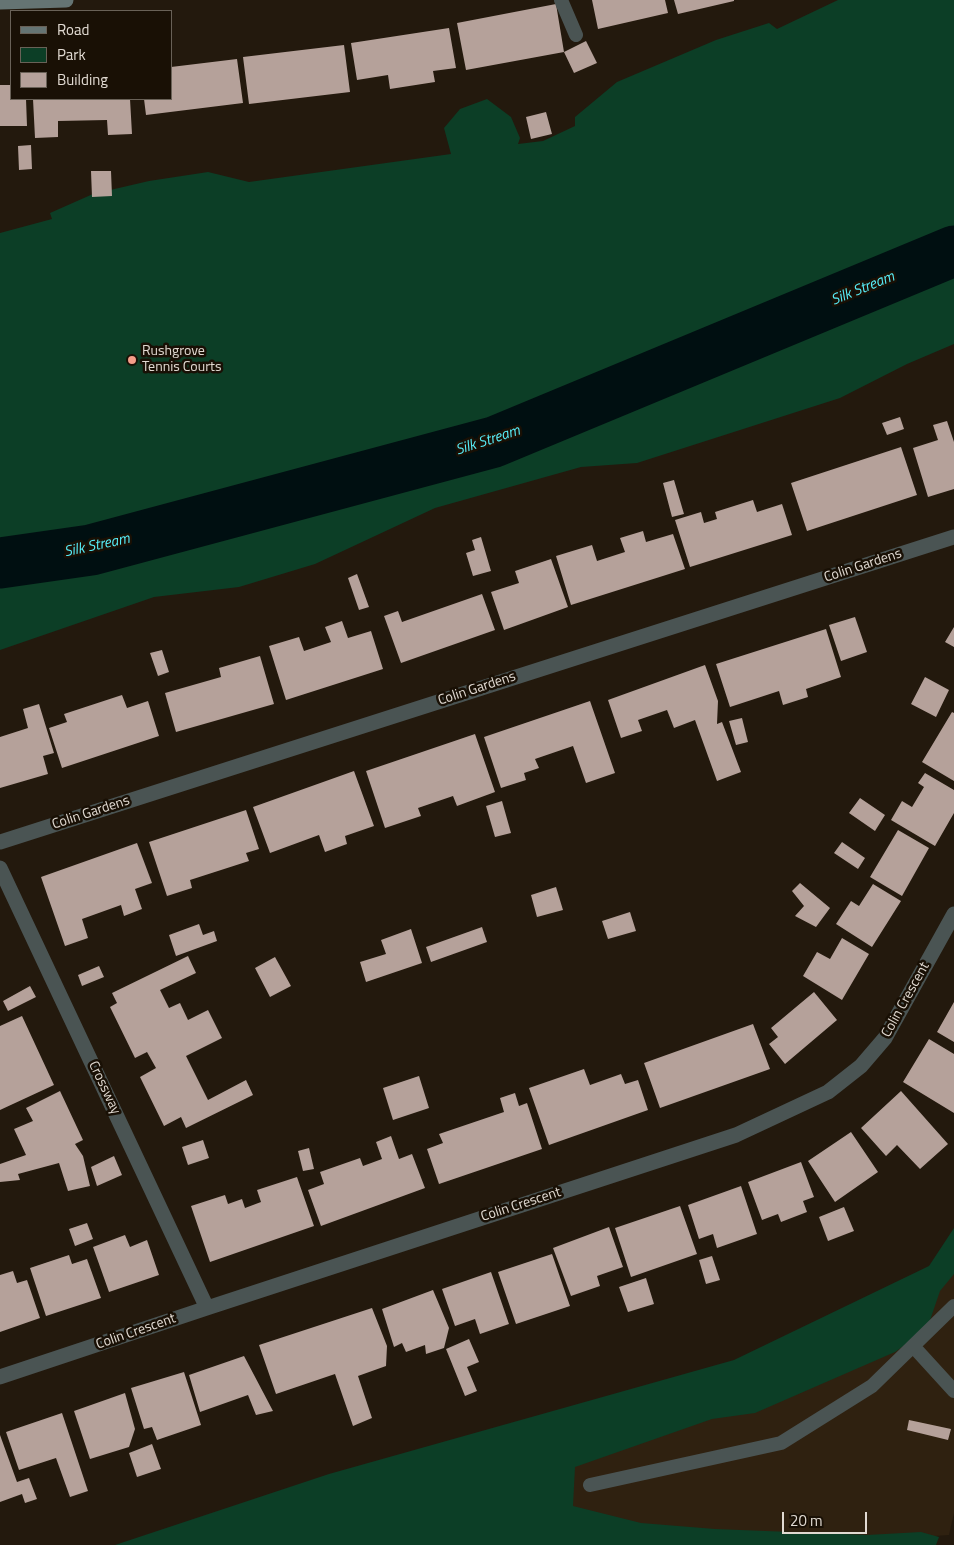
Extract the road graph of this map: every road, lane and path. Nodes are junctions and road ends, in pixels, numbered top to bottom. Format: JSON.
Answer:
{"nodes":[{"id":1,"x":66,"y":0,"type":"edge"},
{"id":2,"x":561,"y":0,"type":"edge"},
{"id":3,"x":0,"y":2,"type":"edge"},
{"id":4,"x":576,"y":34,"type":"dead end"},
{"id":5,"x":954,"y":537,"type":"edge"},
{"id":6,"x":0,"y":842,"type":"edge"},
{"id":7,"x":0,"y":868,"type":"edge"},
{"id":8,"x":954,"y":914,"type":"edge"},
{"id":9,"x":954,"y":1306,"type":"edge"},
{"id":10,"x":207,"y":1308,"type":"junction"},
{"id":11,"x":913,"y":1346,"type":"junction"},
{"id":12,"x":0,"y":1378,"type":"edge"},
{"id":13,"x":954,"y":1391,"type":"edge"},
{"id":14,"x":590,"y":1486,"type":"dead end"}],
"edges":[{"from":1,"to":3,"type":"street"},
{"from":2,"to":4,"type":"lane"},
{"from":5,"to":6,"type":"street","name":"Colin Gardens"},
{"from":7,"to":10,"type":"street","name":"Crossway"},
{"from":8,"to":10,"type":"street","name":"Colin Crescent"},
{"from":9,"to":11,"type":"lane"},
{"from":10,"to":12,"type":"street","name":"Colin Crescent"},
{"from":11,"to":13,"type":"lane"},
{"from":11,"to":14,"type":"lane"}]}
